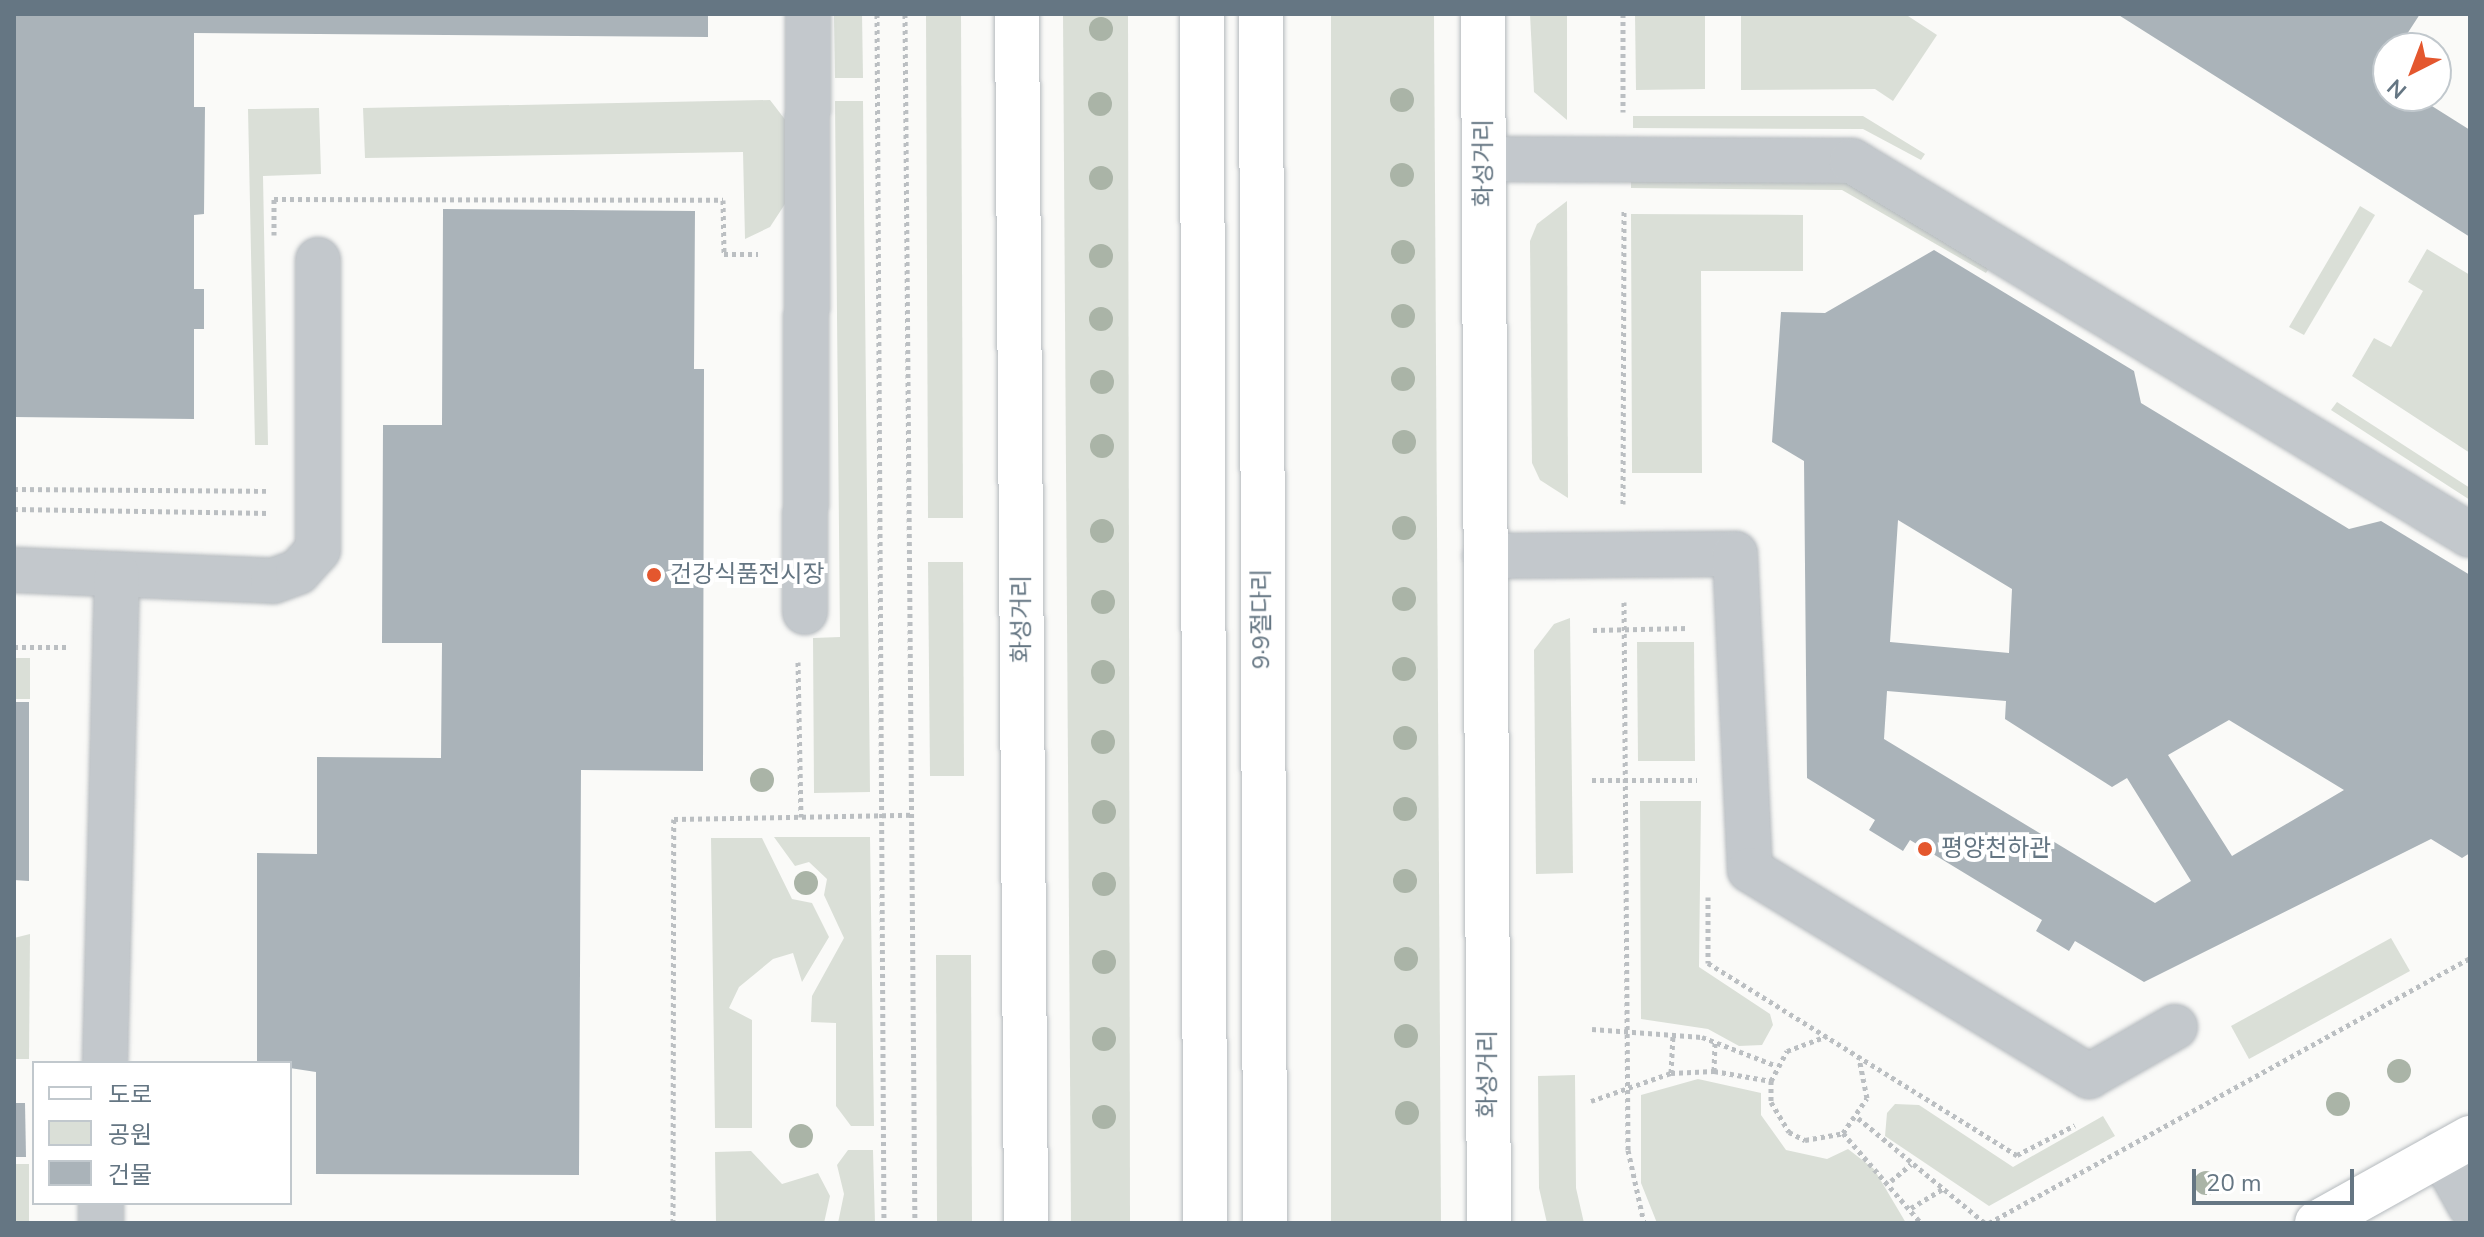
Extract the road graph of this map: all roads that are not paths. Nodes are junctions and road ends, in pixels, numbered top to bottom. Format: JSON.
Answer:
{"nodes":[{"id":1,"x":808,"y":14,"type":"edge"},
{"id":2,"x":1017,"y":14,"type":"edge"},
{"id":3,"x":1202,"y":14,"type":"edge"},
{"id":4,"x":1261,"y":14,"type":"edge"},
{"id":5,"x":1483,"y":14,"type":"edge"},
{"id":6,"x":1484,"y":159,"type":"junction"},
{"id":7,"x":318,"y":260,"type":"dead end"},
{"id":8,"x":2470,"y":535,"type":"edge"},
{"id":9,"x":1485,"y":556,"type":"junction"},
{"id":10,"x":14,"y":570,"type":"edge"},
{"id":11,"x":117,"y":574,"type":"junction"},
{"id":12,"x":805,"y":612,"type":"road end"},
{"id":13,"x":2175,"y":1027,"type":"dead end"},
{"id":14,"x":105,"y":1061,"type":"edge"},
{"id":15,"x":2456,"y":1145,"type":"edge"},
{"id":16,"x":2470,"y":1205,"type":"edge"},
{"id":17,"x":1026,"y":1223,"type":"edge"},
{"id":18,"x":1205,"y":1223,"type":"edge"},
{"id":19,"x":1265,"y":1223,"type":"edge"},
{"id":20,"x":1489,"y":1223,"type":"edge"},
{"id":21,"x":2317,"y":1223,"type":"edge"}],
"edges":[{"from":1,"to":12,"type":"street"},
{"from":2,"to":17,"type":"main road","name":"화성거리"},
{"from":3,"to":18,"type":"main road"},
{"from":4,"to":19,"type":"main road","name":"9·9절다리"},
{"from":5,"to":6,"type":"main road","name":"화성거리"},
{"from":6,"to":8,"type":"street"},
{"from":6,"to":9,"type":"main road","name":"화성거리"},
{"from":7,"to":11,"type":"street"},
{"from":9,"to":13,"type":"street"},
{"from":9,"to":20,"type":"main road","name":"화성거리"},
{"from":10,"to":11,"type":"street"},
{"from":11,"to":14,"type":"street"},
{"from":15,"to":16,"type":"street"},
{"from":15,"to":21,"type":"main road"}]}
